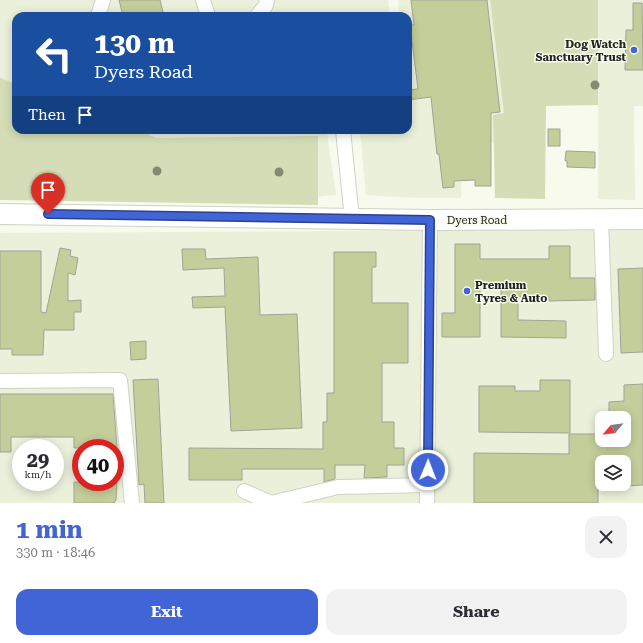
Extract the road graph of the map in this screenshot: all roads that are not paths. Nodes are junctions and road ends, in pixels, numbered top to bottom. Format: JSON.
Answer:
{"nodes":[{"id":1,"x":103,"y":0,"type":"edge"},
{"id":2,"x":203,"y":0,"type":"edge"},
{"id":3,"x":267,"y":0,"type":"edge"},
{"id":4,"x":99,"y":12,"type":"edge"},
{"id":5,"x":207,"y":12,"type":"edge"},
{"id":6,"x":260,"y":12,"type":"edge"},
{"id":7,"x":343,"y":134,"type":"edge"},
{"id":8,"x":0,"y":214,"type":"edge"},
{"id":9,"x":352,"y":219,"type":"junction"},
{"id":10,"x":601,"y":219,"type":"junction"},
{"id":11,"x":643,"y":219,"type":"edge"},
{"id":12,"x":430,"y":220,"type":"junction"},
{"id":13,"x":606,"y":354,"type":"dead end"},
{"id":14,"x":0,"y":381,"type":"edge"},
{"id":15,"x":428,"y":485,"type":"junction"},
{"id":16,"x":244,"y":491,"type":"dead end"},
{"id":17,"x":132,"y":503,"type":"edge"},
{"id":18,"x":427,"y":503,"type":"edge"}],
"edges":[{"from":1,"to":4,"type":"street"},
{"from":2,"to":5,"type":"street"},
{"from":3,"to":6,"type":"street"},
{"from":7,"to":9,"type":"street"},
{"from":8,"to":9,"type":"highway","name":"Dyers Road"},
{"from":9,"to":12,"type":"highway","name":"Dyers Road"},
{"from":10,"to":11,"type":"highway","name":"Dyers Road"},
{"from":10,"to":12,"type":"highway","name":"Dyers Road"},
{"from":10,"to":13,"type":"street"},
{"from":12,"to":15,"type":"street"},
{"from":14,"to":17,"type":"street"},
{"from":15,"to":16,"type":"street"},
{"from":15,"to":18,"type":"street"}]}
